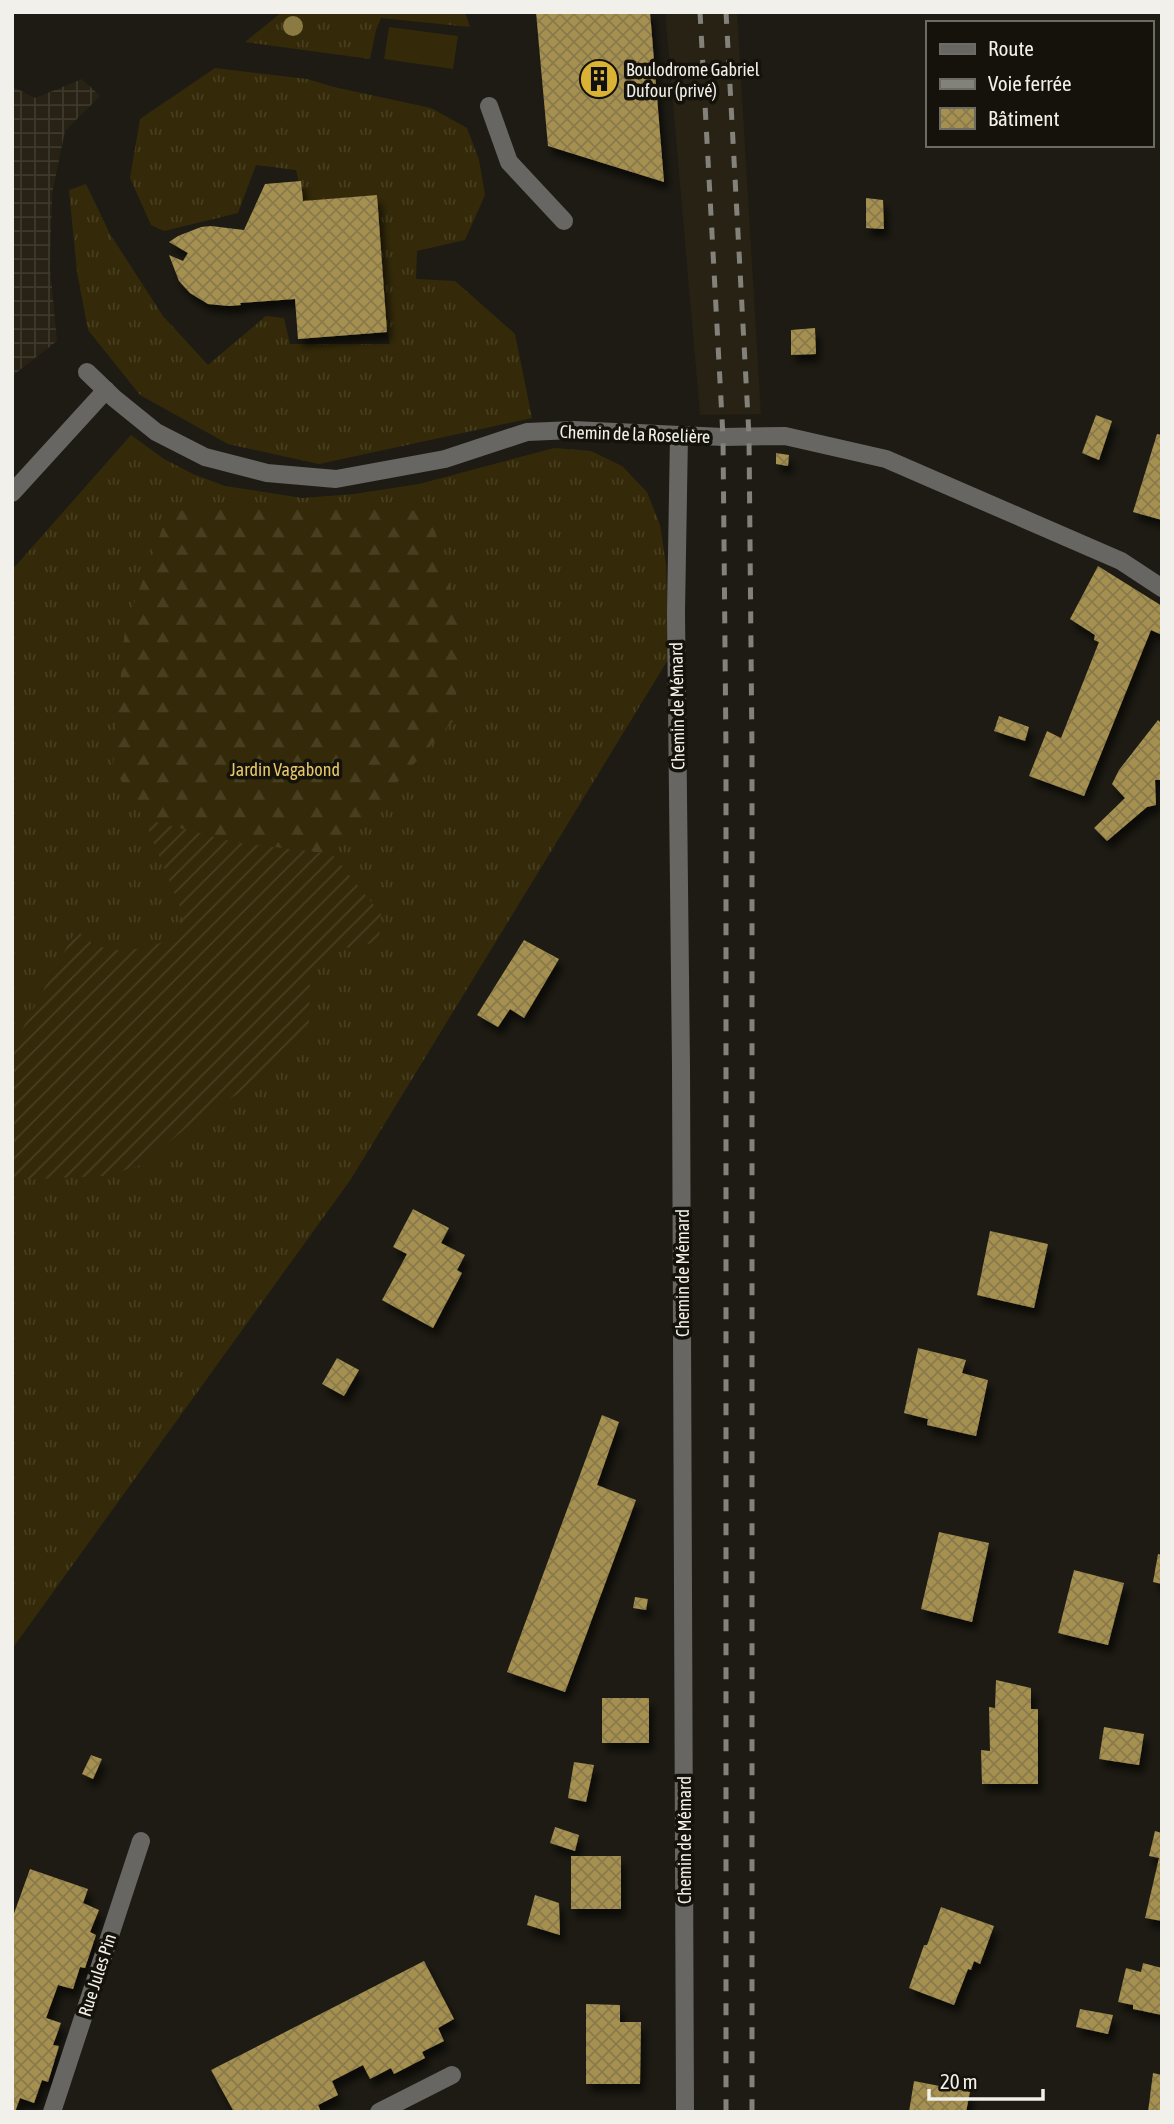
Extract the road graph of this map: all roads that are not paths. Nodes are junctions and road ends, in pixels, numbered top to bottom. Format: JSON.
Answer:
{"nodes":[{"id":1,"x":489,"y":106,"type":"dead end"},
{"id":2,"x":564,"y":220,"type":"dead end"},
{"id":3,"x":87,"y":372,"type":"dead end"},
{"id":4,"x":106,"y":390,"type":"junction"},
{"id":5,"x":679,"y":435,"type":"junction"},
{"id":6,"x":12,"y":493,"type":"edge"},
{"id":7,"x":1162,"y":588,"type":"edge"},
{"id":8,"x":141,"y":1841,"type":"dead end"},
{"id":9,"x":452,"y":2075,"type":"dead end"},
{"id":10,"x":57,"y":2110,"type":"edge"},
{"id":11,"x":383,"y":2111,"type":"edge"},
{"id":12,"x":685,"y":2112,"type":"edge"}],
"edges":[{"from":1,"to":2,"type":"street"},
{"from":3,"to":4,"type":"street","name":"Chemin de la Roselière"},
{"from":4,"to":5,"type":"street","name":"Chemin de la Roselière"},
{"from":4,"to":6,"type":"street"},
{"from":5,"to":7,"type":"street","name":"Chemin de la Roselière"},
{"from":5,"to":12,"type":"street","name":"Chemin de Mémard"},
{"from":8,"to":10,"type":"street","name":"Rue Jules Pin"},
{"from":9,"to":11,"type":"street"}]}
